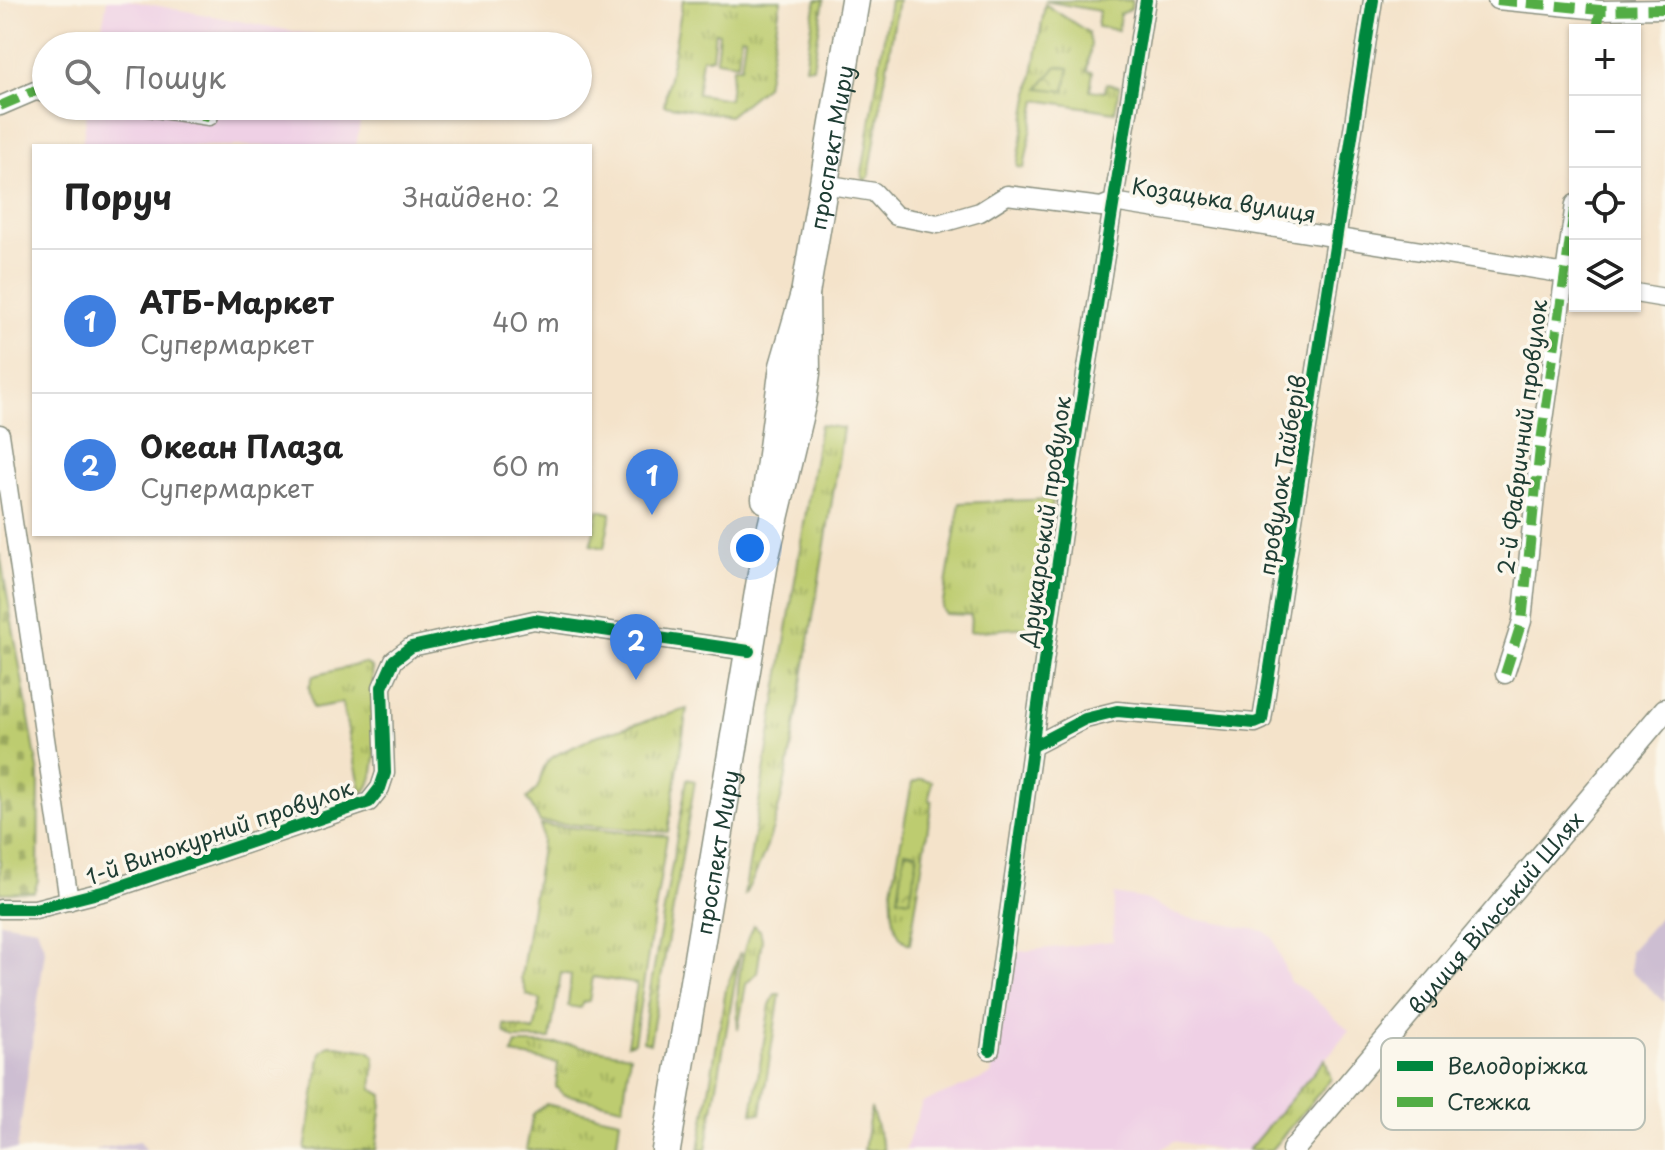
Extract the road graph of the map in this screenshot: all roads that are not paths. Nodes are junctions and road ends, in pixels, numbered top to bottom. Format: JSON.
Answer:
{"nodes":[{"id":1,"x":855,"y":0,"type":"edge"},
{"id":2,"x":1146,"y":0,"type":"edge"},
{"id":3,"x":1373,"y":0,"type":"edge"},
{"id":4,"x":1497,"y":0,"type":"edge"},
{"id":5,"x":1665,"y":9,"type":"edge"},
{"id":6,"x":1600,"y":10,"type":"junction"},
{"id":7,"x":1598,"y":24,"type":"edge"},
{"id":8,"x":32,"y":92,"type":"edge"},
{"id":9,"x":0,"y":106,"type":"edge"},
{"id":10,"x":824,"y":184,"type":"junction"},
{"id":11,"x":1113,"y":202,"type":"junction"},
{"id":12,"x":1339,"y":237,"type":"junction"},
{"id":13,"x":1569,"y":278,"type":"edge"},
{"id":14,"x":1569,"y":289,"type":"edge"},
{"id":15,"x":1641,"y":294,"type":"edge"},
{"id":16,"x":1665,"y":298,"type":"edge"},
{"id":17,"x":0,"y":434,"type":"edge"},
{"id":18,"x":749,"y":651,"type":"junction"},
{"id":19,"x":1505,"y":674,"type":"dead end"},
{"id":20,"x":1665,"y":710,"type":"edge"},
{"id":21,"x":1033,"y":746,"type":"junction"},
{"id":22,"x":69,"y":901,"type":"junction"},
{"id":23,"x":0,"y":909,"type":"edge"},
{"id":24,"x":1388,"y":1038,"type":"edge"},
{"id":25,"x":1381,"y":1046,"type":"edge"},
{"id":26,"x":990,"y":1050,"type":"dead end"},
{"id":27,"x":666,"y":1150,"type":"edge"},
{"id":28,"x":1293,"y":1150,"type":"edge"}],
"edges":[{"from":1,"to":10,"type":"main road","name":"проспект Миру"},
{"from":2,"to":11,"type":"street","name":"Друкарський провулок"},
{"from":3,"to":12,"type":"street","name":"провулок Тайберів"},
{"from":4,"to":6,"type":"street"},
{"from":5,"to":6,"type":"street"},
{"from":6,"to":7,"type":"street"},
{"from":8,"to":9,"type":"street"},
{"from":10,"to":11,"type":"street","name":"Козацька вулиця"},
{"from":10,"to":18,"type":"main road","name":"проспект Миру"},
{"from":11,"to":12,"type":"street","name":"Козацька вулиця"},
{"from":11,"to":21,"type":"street","name":"Друкарський провулок"},
{"from":12,"to":13,"type":"street","name":"Козацька вулиця"},
{"from":12,"to":21,"type":"street","name":"провулок Тайберів"},
{"from":14,"to":19,"type":"street","name":"2-й Фабричний провулок"},
{"from":15,"to":16,"type":"street"},
{"from":17,"to":22,"type":"street"},
{"from":18,"to":22,"type":"street","name":"1-й Винокурний провулок"},
{"from":18,"to":27,"type":"main road","name":"проспект Миру"},
{"from":20,"to":24,"type":"street","name":"вулиця Вільський Шлях"},
{"from":21,"to":26,"type":"street","name":"Друкарський провулок"},
{"from":22,"to":23,"type":"street","name":"1-й Винокурний провулок"},
{"from":25,"to":28,"type":"street","name":"вулиця Вільський Шлях"}]}
